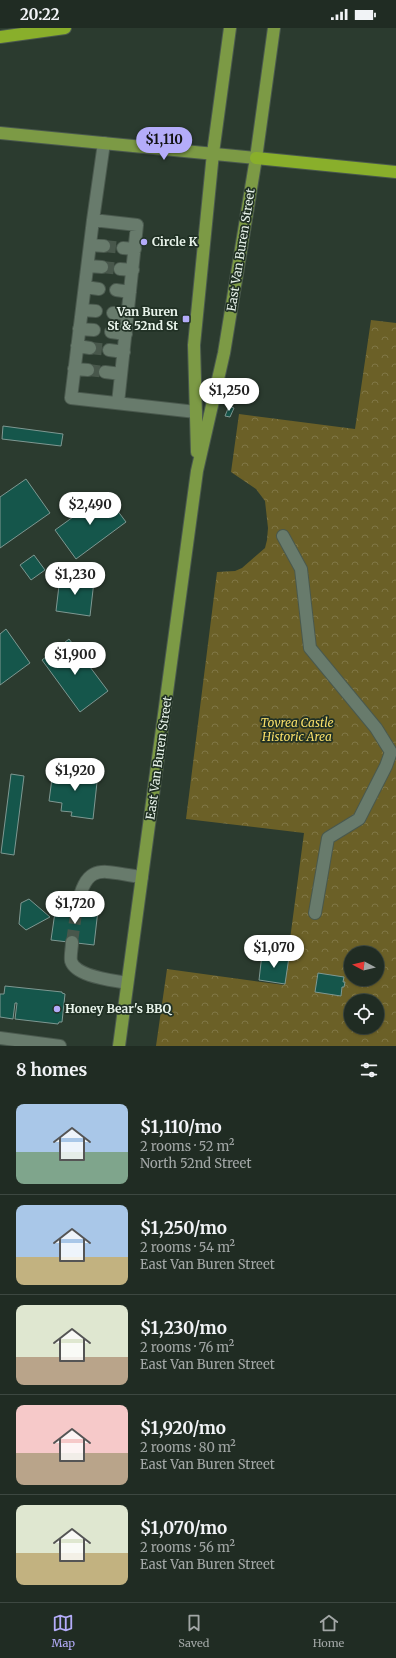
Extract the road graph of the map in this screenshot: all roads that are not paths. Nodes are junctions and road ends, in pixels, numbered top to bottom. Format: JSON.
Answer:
{"nodes":[{"id":1,"x":65,"y":28,"type":"edge"},
{"id":2,"x":230,"y":28,"type":"edge"},
{"id":3,"x":274,"y":28,"type":"edge"},
{"id":4,"x":0,"y":37,"type":"edge"},
{"id":5,"x":0,"y":133,"type":"edge"},
{"id":6,"x":104,"y":143,"type":"junction"},
{"id":7,"x":213,"y":153,"type":"junction"},
{"id":8,"x":256,"y":158,"type":"junction"},
{"id":9,"x":396,"y":172,"type":"edge"},
{"id":10,"x":93,"y":220,"type":"junction"},
{"id":11,"x":90,"y":245,"type":"junction"},
{"id":12,"x":104,"y":246,"type":"tunnel mouth"},
{"id":13,"x":123,"y":248,"type":"tunnel mouth"},
{"id":14,"x":135,"y":249,"type":"junction"},
{"id":15,"x":88,"y":266,"type":"junction"},
{"id":16,"x":102,"y":268,"type":"tunnel mouth"},
{"id":17,"x":120,"y":269,"type":"tunnel mouth"},
{"id":18,"x":133,"y":270,"type":"junction"},
{"id":19,"x":85,"y":287,"type":"junction"},
{"id":20,"x":98,"y":289,"type":"dead end"},
{"id":21,"x":116,"y":290,"type":"dead end"},
{"id":22,"x":130,"y":292,"type":"junction"},
{"id":23,"x":82,"y":310,"type":"junction"},
{"id":24,"x":96,"y":311,"type":"dead end"},
{"id":25,"x":113,"y":313,"type":"dead end"},
{"id":26,"x":128,"y":314,"type":"junction"},
{"id":27,"x":80,"y":329,"type":"junction"},
{"id":28,"x":94,"y":330,"type":"dead end"},
{"id":29,"x":111,"y":332,"type":"dead end"},
{"id":30,"x":126,"y":334,"type":"junction"},
{"id":31,"x":77,"y":346,"type":"junction"},
{"id":32,"x":90,"y":348,"type":"tunnel mouth"},
{"id":33,"x":109,"y":350,"type":"tunnel mouth"},
{"id":34,"x":124,"y":352,"type":"junction"},
{"id":35,"x":74,"y":369,"type":"junction"},
{"id":36,"x":88,"y":370,"type":"tunnel mouth"},
{"id":37,"x":105,"y":372,"type":"tunnel mouth"},
{"id":38,"x":121,"y":374,"type":"junction"},
{"id":39,"x":118,"y":403,"type":"junction"},
{"id":40,"x":196,"y":412,"type":"junction"},
{"id":41,"x":197,"y":471,"type":"junction"},
{"id":42,"x":283,"y":536,"type":"dead end"},
{"id":43,"x":142,"y":877,"type":"junction"},
{"id":44,"x":77,"y":907,"type":"tunnel mouth"},
{"id":45,"x":315,"y":913,"type":"dead end"},
{"id":46,"x":72,"y":942,"type":"tunnel mouth"},
{"id":47,"x":127,"y":983,"type":"junction"},
{"id":48,"x":0,"y":1038,"type":"edge"},
{"id":49,"x":60,"y":1046,"type":"edge"},
{"id":50,"x":119,"y":1046,"type":"edge"}],
"edges":[{"from":1,"to":4,"type":"highway"},
{"from":2,"to":7,"type":"main road","name":"East Van Buren Street"},
{"from":3,"to":8,"type":"main road","name":"East Van Buren Street"},
{"from":5,"to":6,"type":"main road"},
{"from":6,"to":7,"type":"main road"},
{"from":6,"to":10,"type":"lane"},
{"from":7,"to":8,"type":"main road"},
{"from":7,"to":40,"type":"main road","name":"East Van Buren Street"},
{"from":8,"to":9,"type":"highway"},
{"from":8,"to":41,"type":"main road","name":"East Van Buren Street"},
{"from":10,"to":11,"type":"lane"},
{"from":10,"to":14,"type":"lane"},
{"from":11,"to":12,"type":"lane"},
{"from":11,"to":15,"type":"lane"},
{"from":13,"to":14,"type":"lane"},
{"from":14,"to":18,"type":"lane"},
{"from":15,"to":16,"type":"lane"},
{"from":15,"to":19,"type":"lane"},
{"from":17,"to":18,"type":"lane"},
{"from":18,"to":22,"type":"lane"},
{"from":19,"to":20,"type":"lane"},
{"from":19,"to":23,"type":"lane"},
{"from":21,"to":22,"type":"lane"},
{"from":22,"to":26,"type":"lane"},
{"from":23,"to":24,"type":"lane"},
{"from":23,"to":27,"type":"lane"},
{"from":25,"to":26,"type":"lane"},
{"from":26,"to":30,"type":"lane"},
{"from":27,"to":28,"type":"lane"},
{"from":27,"to":31,"type":"lane"},
{"from":29,"to":30,"type":"lane"},
{"from":30,"to":34,"type":"lane"},
{"from":31,"to":32,"type":"lane"},
{"from":31,"to":35,"type":"lane"},
{"from":33,"to":34,"type":"lane"},
{"from":34,"to":38,"type":"lane"},
{"from":35,"to":36,"type":"lane"},
{"from":35,"to":39,"type":"lane"},
{"from":37,"to":38,"type":"lane"},
{"from":38,"to":39,"type":"lane"},
{"from":39,"to":40,"type":"lane"},
{"from":40,"to":41,"type":"main road","name":"East Van Buren Street"},
{"from":41,"to":43,"type":"main road","name":"East Van Buren Street"},
{"from":42,"to":45,"type":"lane"},
{"from":43,"to":44,"type":"lane"},
{"from":43,"to":47,"type":"main road","name":"East Van Buren Street"},
{"from":46,"to":47,"type":"lane"},
{"from":47,"to":50,"type":"main road","name":"East Van Buren Street"},
{"from":48,"to":49,"type":"lane"}]}
